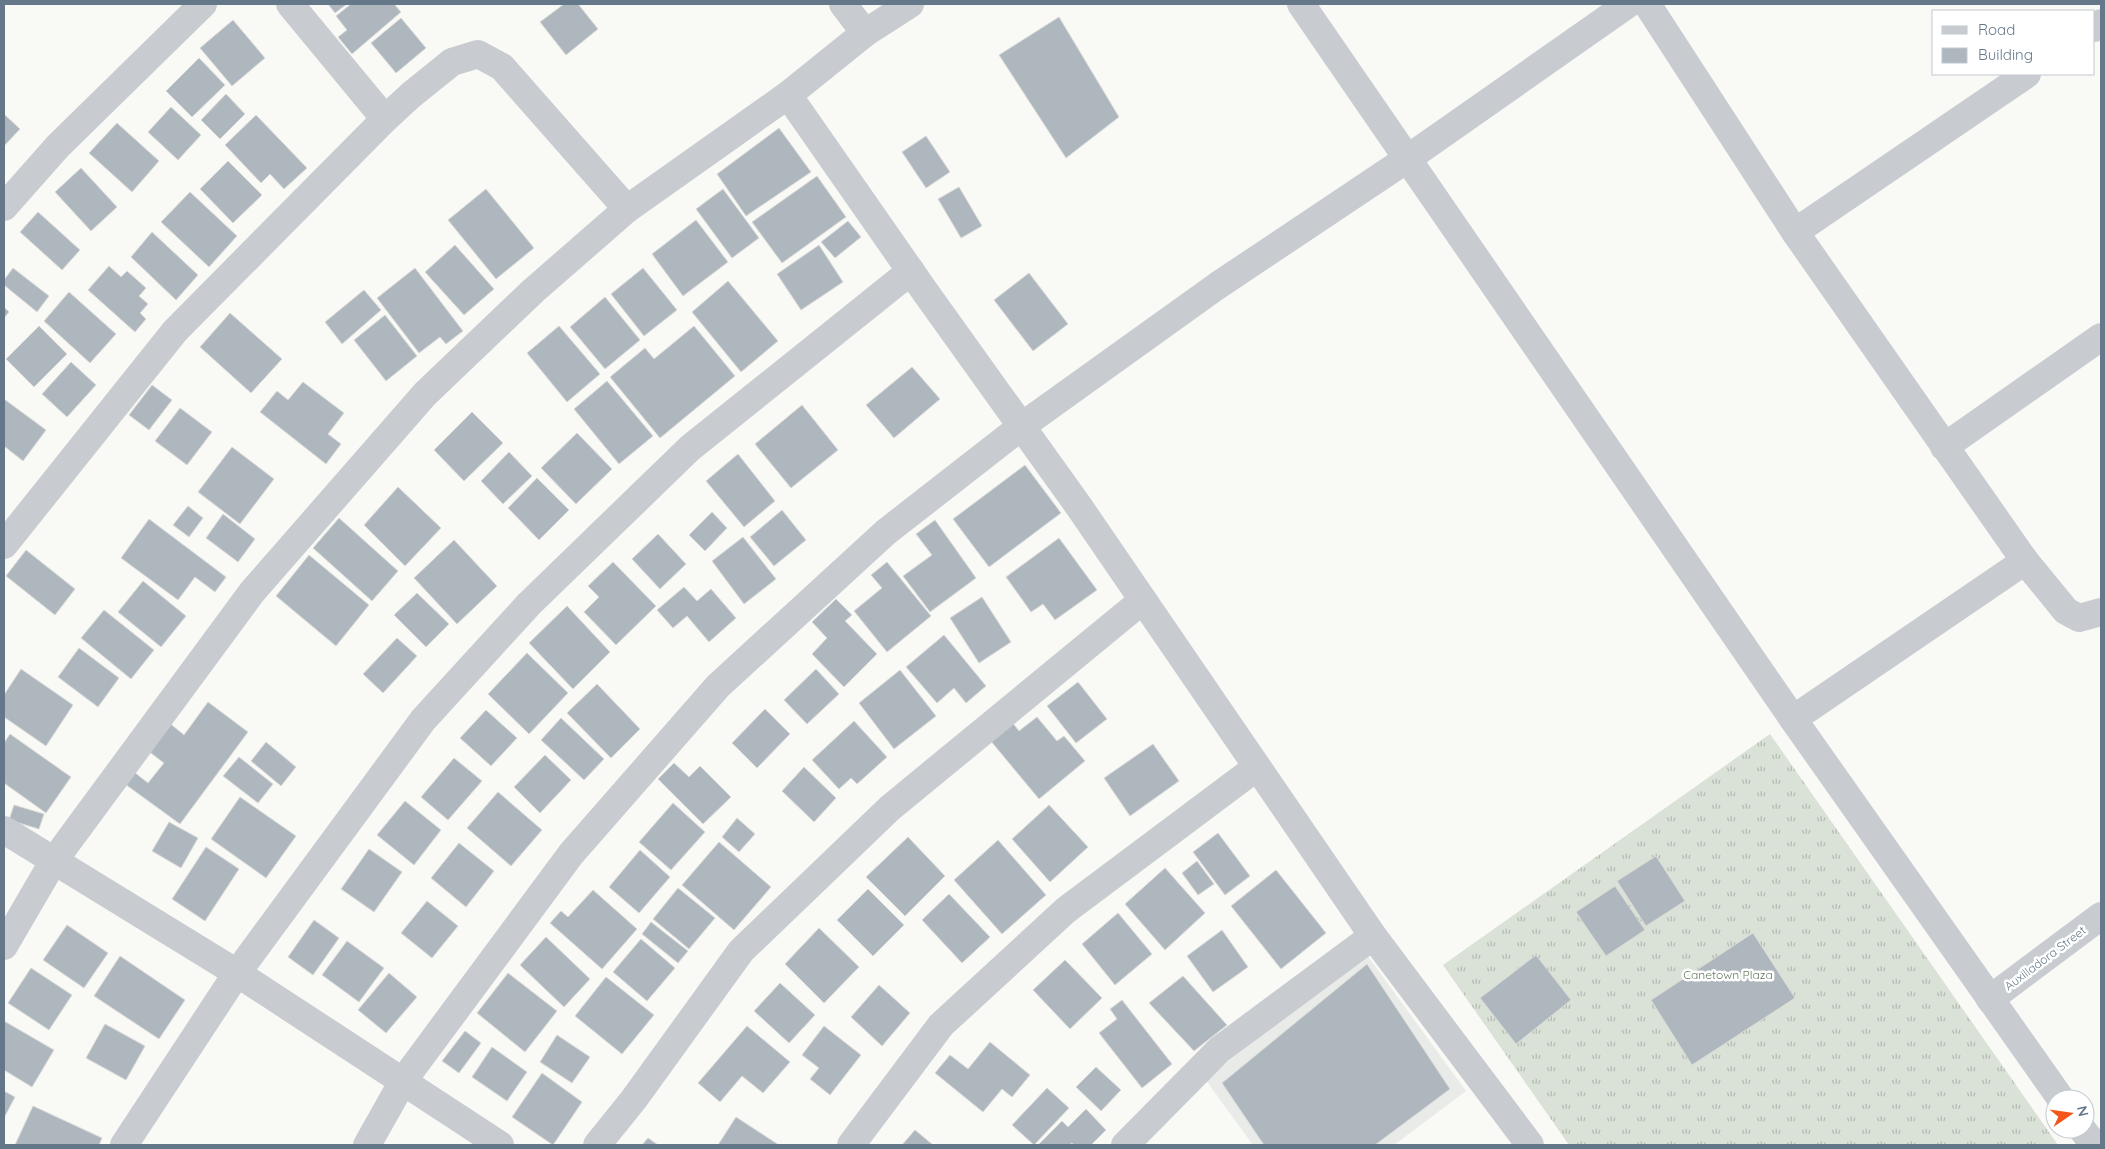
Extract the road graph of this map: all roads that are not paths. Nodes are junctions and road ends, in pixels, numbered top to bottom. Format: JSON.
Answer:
{"nodes":[{"id":1,"x":203,"y":4,"type":"edge"},
{"id":2,"x":290,"y":4,"type":"edge"},
{"id":3,"x":843,"y":4,"type":"edge"},
{"id":4,"x":910,"y":4,"type":"edge"},
{"id":5,"x":1301,"y":4,"type":"edge"},
{"id":6,"x":1628,"y":4,"type":"edge"},
{"id":7,"x":1647,"y":4,"type":"edge"},
{"id":8,"x":865,"y":33,"type":"junction"},
{"id":9,"x":2026,"y":75,"type":"edge"},
{"id":10,"x":788,"y":96,"type":"junction"},
{"id":11,"x":385,"y":119,"type":"junction"},
{"id":12,"x":1407,"y":159,"type":"junction"},
{"id":13,"x":4,"y":207,"type":"edge"},
{"id":14,"x":627,"y":209,"type":"junction"},
{"id":15,"x":1795,"y":232,"type":"junction"},
{"id":16,"x":911,"y":271,"type":"junction"},
{"id":17,"x":2101,"y":337,"type":"edge"},
{"id":18,"x":1022,"y":426,"type":"junction"},
{"id":19,"x":1944,"y":447,"type":"junction"},
{"id":20,"x":4,"y":545,"type":"edge"},
{"id":21,"x":2025,"y":561,"type":"junction"},
{"id":22,"x":1143,"y":600,"type":"junction"},
{"id":23,"x":2090,"y":615,"type":"edge"},
{"id":24,"x":1793,"y":719,"type":"junction"},
{"id":25,"x":1257,"y":767,"type":"junction"},
{"id":26,"x":4,"y":830,"type":"edge"},
{"id":27,"x":53,"y":862,"type":"junction"},
{"id":28,"x":2101,"y":916,"type":"edge"},
{"id":29,"x":1373,"y":936,"type":"junction"},
{"id":30,"x":4,"y":946,"type":"edge"},
{"id":31,"x":237,"y":973,"type":"junction"},
{"id":32,"x":1990,"y":999,"type":"junction"},
{"id":33,"x":404,"y":1081,"type":"junction"},
{"id":34,"x":2054,"y":1089,"type":"edge"},
{"id":35,"x":124,"y":1145,"type":"edge"},
{"id":36,"x":367,"y":1145,"type":"edge"},
{"id":37,"x":500,"y":1145,"type":"edge"},
{"id":38,"x":597,"y":1145,"type":"edge"},
{"id":39,"x":851,"y":1145,"type":"edge"},
{"id":40,"x":1126,"y":1145,"type":"edge"},
{"id":41,"x":1530,"y":1145,"type":"edge"}],
"edges":[{"from":1,"to":13,"type":"street"},
{"from":2,"to":11,"type":"street"},
{"from":3,"to":8,"type":"street"},
{"from":4,"to":8,"type":"street"},
{"from":5,"to":12,"type":"street"},
{"from":6,"to":12,"type":"street"},
{"from":7,"to":15,"type":"street"},
{"from":8,"to":10,"type":"street"},
{"from":9,"to":15,"type":"street"},
{"from":10,"to":14,"type":"street"},
{"from":10,"to":16,"type":"street"},
{"from":11,"to":14,"type":"street"},
{"from":11,"to":20,"type":"street"},
{"from":12,"to":18,"type":"street"},
{"from":12,"to":24,"type":"street"},
{"from":14,"to":27,"type":"street"},
{"from":15,"to":19,"type":"street"},
{"from":16,"to":18,"type":"street"},
{"from":16,"to":31,"type":"street"},
{"from":17,"to":19,"type":"street"},
{"from":18,"to":22,"type":"street"},
{"from":18,"to":33,"type":"street"},
{"from":19,"to":21,"type":"street"},
{"from":21,"to":23,"type":"street"},
{"from":21,"to":24,"type":"street"},
{"from":22,"to":25,"type":"street"},
{"from":22,"to":38,"type":"street"},
{"from":24,"to":32,"type":"street"},
{"from":25,"to":29,"type":"street"},
{"from":25,"to":39,"type":"street"},
{"from":26,"to":27,"type":"street"},
{"from":27,"to":30,"type":"street"},
{"from":27,"to":31,"type":"street"},
{"from":28,"to":32,"type":"street","name":"Auxilladora Street"},
{"from":29,"to":40,"type":"street"},
{"from":29,"to":41,"type":"street"},
{"from":31,"to":33,"type":"street"},
{"from":31,"to":35,"type":"street"},
{"from":32,"to":34,"type":"street"},
{"from":33,"to":36,"type":"street"},
{"from":33,"to":37,"type":"street"}]}
